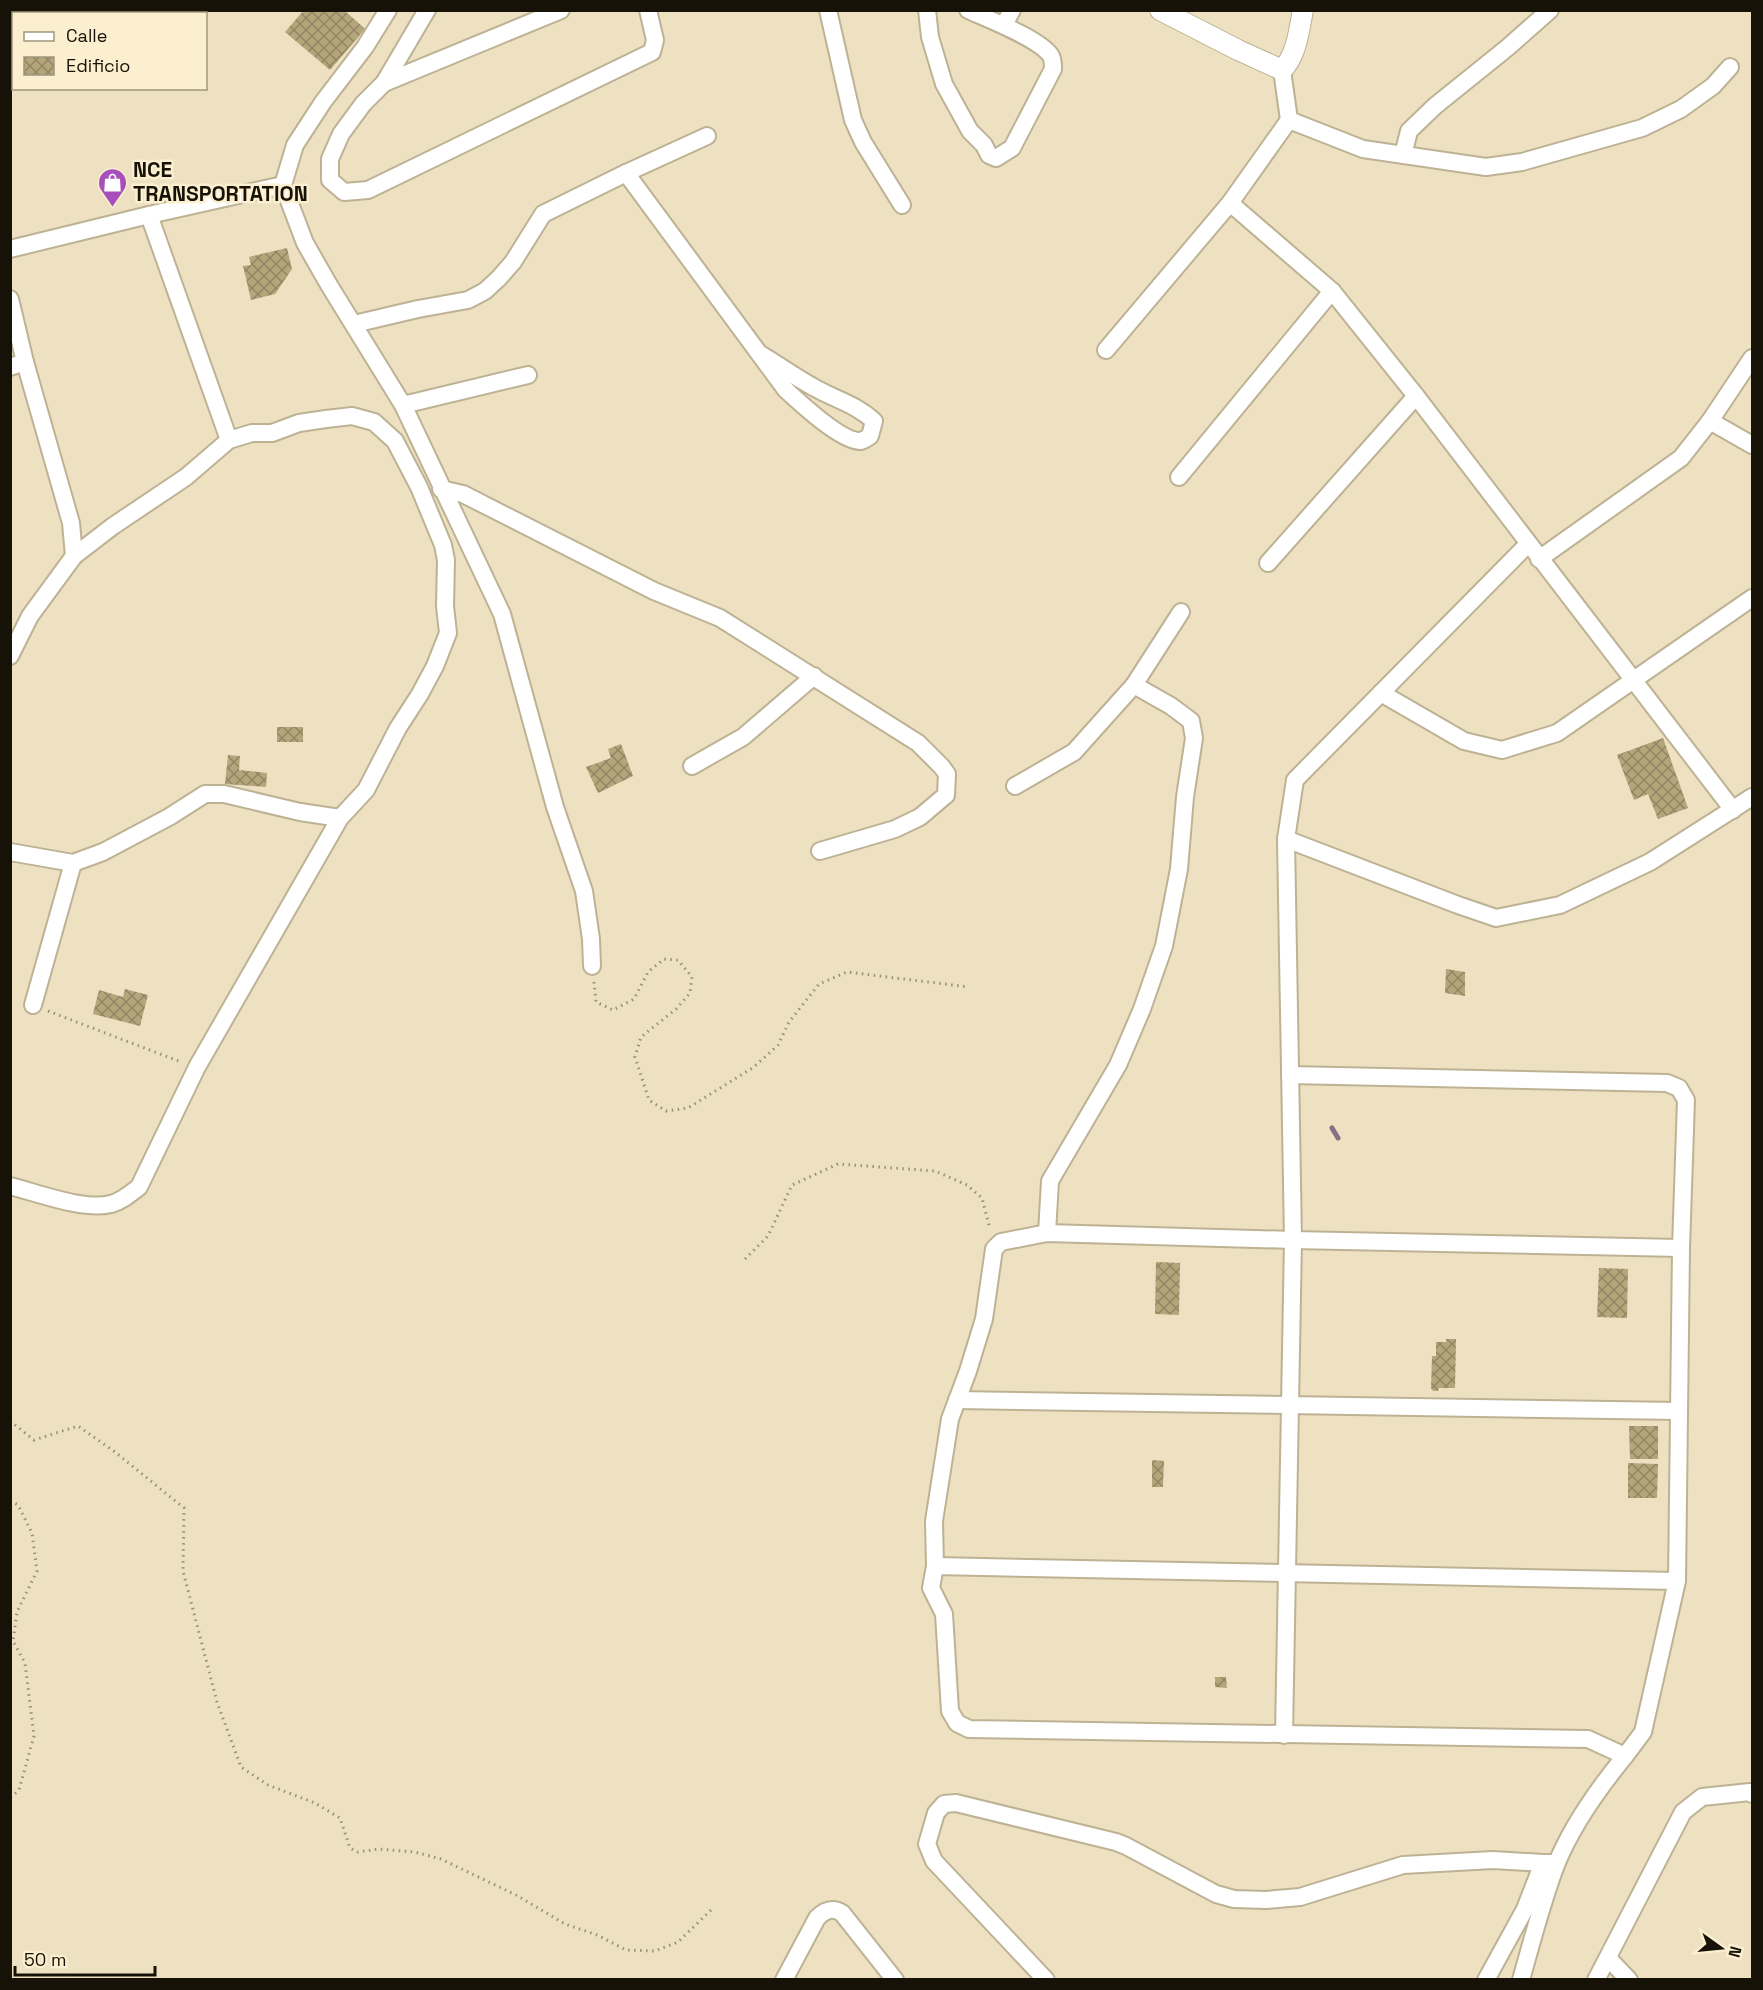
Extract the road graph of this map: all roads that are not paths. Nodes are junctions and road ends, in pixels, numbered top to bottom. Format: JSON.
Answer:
{"nodes":[{"id":1,"x":388,"y":10,"type":"edge"},
{"id":2,"x":427,"y":10,"type":"edge"},
{"id":3,"x":561,"y":10,"type":"edge"},
{"id":4,"x":648,"y":10,"type":"edge"},
{"id":5,"x":828,"y":10,"type":"edge"},
{"id":6,"x":927,"y":10,"type":"edge"},
{"id":7,"x":968,"y":10,"type":"edge"},
{"id":8,"x":1160,"y":10,"type":"edge"},
{"id":9,"x":1303,"y":10,"type":"edge"},
{"id":10,"x":1550,"y":10,"type":"edge"},
{"id":11,"x":1008,"y":18,"type":"edge"},
{"id":12,"x":1730,"y":67,"type":"dead end"},
{"id":13,"x":1282,"y":70,"type":"junction"},
{"id":14,"x":384,"y":83,"type":"junction"},
{"id":15,"x":1289,"y":120,"type":"junction"},
{"id":16,"x":707,"y":136,"type":"dead end"},
{"id":17,"x":1403,"y":155,"type":"junction"},
{"id":18,"x":626,"y":173,"type":"junction"},
{"id":19,"x":283,"y":185,"type":"junction"},
{"id":20,"x":1230,"y":203,"type":"junction"},
{"id":21,"x":902,"y":206,"type":"dead end"},
{"id":22,"x":149,"y":215,"type":"junction"},
{"id":23,"x":10,"y":249,"type":"edge"},
{"id":24,"x":1332,"y":291,"type":"junction"},
{"id":25,"x":10,"y":299,"type":"edge"},
{"id":26,"x":354,"y":324,"type":"junction"},
{"id":27,"x":1106,"y":350,"type":"dead end"},
{"id":28,"x":762,"y":355,"type":"junction"},
{"id":29,"x":1752,"y":358,"type":"edge"},
{"id":30,"x":18,"y":364,"type":"edge"},
{"id":31,"x":528,"y":375,"type":"dead end"},
{"id":32,"x":1416,"y":396,"type":"junction"},
{"id":33,"x":403,"y":405,"type":"junction"},
{"id":34,"x":1710,"y":421,"type":"junction"},
{"id":35,"x":229,"y":440,"type":"junction"},
{"id":36,"x":1752,"y":445,"type":"edge"},
{"id":37,"x":1179,"y":477,"type":"dead end"},
{"id":38,"x":441,"y":489,"type":"junction"},
{"id":39,"x":1528,"y":544,"type":"junction"},
{"id":40,"x":74,"y":556,"type":"junction"},
{"id":41,"x":1539,"y":559,"type":"junction"},
{"id":42,"x":1268,"y":563,"type":"dead end"},
{"id":43,"x":1752,"y":598,"type":"edge"},
{"id":44,"x":1181,"y":612,"type":"dead end"},
{"id":45,"x":10,"y":656,"type":"edge"},
{"id":46,"x":814,"y":676,"type":"junction"},
{"id":47,"x":1634,"y":680,"type":"junction"},
{"id":48,"x":1134,"y":686,"type":"junction"},
{"id":49,"x":1382,"y":693,"type":"junction"},
{"id":50,"x":692,"y":766,"type":"dead end"},
{"id":51,"x":1015,"y":786,"type":"dead end"},
{"id":52,"x":1752,"y":797,"type":"edge"},
{"id":53,"x":1733,"y":810,"type":"junction"},
{"id":54,"x":340,"y":818,"type":"junction"},
{"id":55,"x":1286,"y":839,"type":"junction"},
{"id":56,"x":820,"y":851,"type":"dead end"},
{"id":57,"x":10,"y":852,"type":"edge"},
{"id":58,"x":73,"y":863,"type":"junction"},
{"id":59,"x":592,"y":966,"type":"road end"},
{"id":60,"x":33,"y":1005,"type":"road end"},
{"id":61,"x":1290,"y":1075,"type":"junction"},
{"id":62,"x":10,"y":1186,"type":"edge"},
{"id":63,"x":1047,"y":1233,"type":"junction"},
{"id":64,"x":1293,"y":1240,"type":"junction"},
{"id":65,"x":1681,"y":1248,"type":"junction"},
{"id":66,"x":957,"y":1400,"type":"junction"},
{"id":67,"x":1290,"y":1405,"type":"junction"},
{"id":68,"x":1679,"y":1411,"type":"junction"},
{"id":69,"x":935,"y":1566,"type":"junction"},
{"id":70,"x":1287,"y":1572,"type":"junction"},
{"id":71,"x":1677,"y":1581,"type":"junction"},
{"id":72,"x":1284,"y":1735,"type":"junction"},
{"id":73,"x":1625,"y":1756,"type":"junction"},
{"id":74,"x":1752,"y":1794,"type":"edge"},
{"id":75,"x":1550,"y":1863,"type":"junction"},
{"id":76,"x":1608,"y":1958,"type":"junction"},
{"id":77,"x":784,"y":1980,"type":"edge"},
{"id":78,"x":895,"y":1980,"type":"edge"},
{"id":79,"x":1046,"y":1980,"type":"edge"},
{"id":80,"x":1486,"y":1980,"type":"edge"},
{"id":81,"x":1521,"y":1980,"type":"edge"},
{"id":82,"x":1596,"y":1980,"type":"edge"},
{"id":83,"x":1629,"y":1980,"type":"edge"}],
"edges":[{"from":1,"to":19,"type":"street"},
{"from":2,"to":14,"type":"street"},
{"from":3,"to":14,"type":"street"},
{"from":4,"to":14,"type":"street"},
{"from":5,"to":21,"type":"street"},
{"from":6,"to":11,"type":"street"},
{"from":7,"to":11,"type":"street"},
{"from":8,"to":13,"type":"street"},
{"from":9,"to":13,"type":"street"},
{"from":10,"to":17,"type":"street"},
{"from":12,"to":17,"type":"street"},
{"from":13,"to":15,"type":"street"},
{"from":15,"to":17,"type":"street"},
{"from":15,"to":20,"type":"street"},
{"from":16,"to":18,"type":"street"},
{"from":18,"to":26,"type":"street"},
{"from":18,"to":28,"type":"street"},
{"from":19,"to":22,"type":"street"},
{"from":19,"to":26,"type":"street"},
{"from":20,"to":24,"type":"street"},
{"from":20,"to":27,"type":"street"},
{"from":22,"to":23,"type":"street"},
{"from":22,"to":35,"type":"street"},
{"from":24,"to":32,"type":"street"},
{"from":24,"to":37,"type":"street"},
{"from":25,"to":30,"type":"street"},
{"from":26,"to":33,"type":"street"},
{"from":28,"to":28,"type":"street"},
{"from":29,"to":34,"type":"street"},
{"from":30,"to":40,"type":"street"},
{"from":31,"to":33,"type":"street"},
{"from":32,"to":39,"type":"street"},
{"from":32,"to":42,"type":"street"},
{"from":33,"to":38,"type":"street"},
{"from":34,"to":36,"type":"street"},
{"from":34,"to":41,"type":"street"},
{"from":35,"to":40,"type":"street"},
{"from":35,"to":54,"type":"street"},
{"from":38,"to":46,"type":"street"},
{"from":38,"to":59,"type":"street"},
{"from":39,"to":41,"type":"street"},
{"from":39,"to":49,"type":"street"},
{"from":40,"to":45,"type":"street"},
{"from":41,"to":47,"type":"street"},
{"from":43,"to":47,"type":"street"},
{"from":44,"to":48,"type":"street"},
{"from":46,"to":50,"type":"street"},
{"from":46,"to":56,"type":"street"},
{"from":47,"to":49,"type":"street"},
{"from":47,"to":53,"type":"street"},
{"from":48,"to":51,"type":"street"},
{"from":48,"to":63,"type":"street"},
{"from":49,"to":55,"type":"street"},
{"from":52,"to":53,"type":"street"},
{"from":53,"to":55,"type":"street"},
{"from":54,"to":58,"type":"street"},
{"from":54,"to":62,"type":"street"},
{"from":55,"to":61,"type":"street"},
{"from":57,"to":58,"type":"street"},
{"from":58,"to":60,"type":"street"},
{"from":61,"to":64,"type":"street"},
{"from":61,"to":65,"type":"street"},
{"from":63,"to":64,"type":"street"},
{"from":63,"to":66,"type":"street"},
{"from":64,"to":65,"type":"street"},
{"from":64,"to":67,"type":"street"},
{"from":65,"to":68,"type":"street"},
{"from":66,"to":67,"type":"street"},
{"from":66,"to":69,"type":"street"},
{"from":67,"to":68,"type":"street"},
{"from":67,"to":70,"type":"street"},
{"from":68,"to":71,"type":"street"},
{"from":69,"to":70,"type":"street"},
{"from":69,"to":72,"type":"street"},
{"from":70,"to":71,"type":"street"},
{"from":70,"to":72,"type":"street"},
{"from":71,"to":73,"type":"street"},
{"from":72,"to":73,"type":"street"},
{"from":73,"to":75,"type":"street"},
{"from":74,"to":76,"type":"street"},
{"from":75,"to":79,"type":"street"},
{"from":75,"to":80,"type":"street"},
{"from":75,"to":81,"type":"street"},
{"from":76,"to":82,"type":"street"},
{"from":76,"to":83,"type":"street"},
{"from":77,"to":78,"type":"street"}]}
